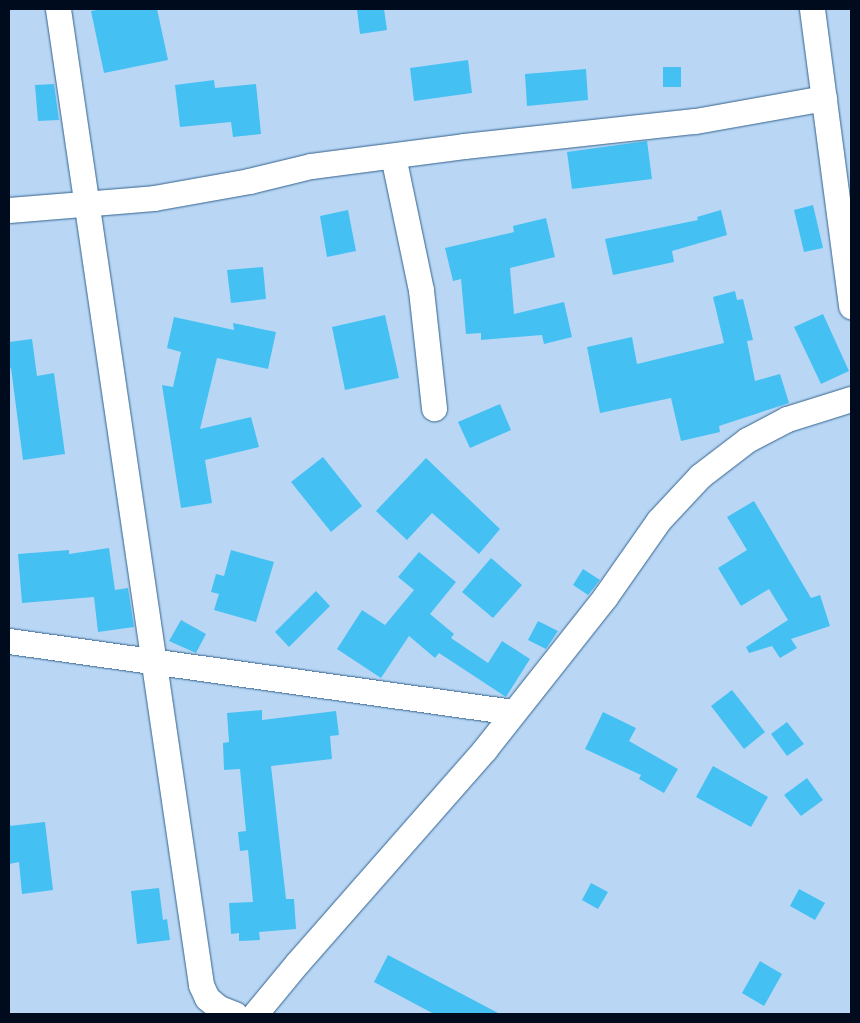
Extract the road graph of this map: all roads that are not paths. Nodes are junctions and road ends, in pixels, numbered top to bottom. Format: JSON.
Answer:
{"nodes":[{"id":1,"x":58,"y":9,"type":"edge"},
{"id":2,"x":812,"y":9,"type":"edge"},
{"id":3,"x":824,"y":98,"type":"junction"},
{"id":4,"x":393,"y":156,"type":"junction"},
{"id":5,"x":88,"y":204,"type":"junction"},
{"id":6,"x":9,"y":210,"type":"edge"},
{"id":7,"x":851,"y":306,"type":"edge"},
{"id":8,"x":851,"y":399,"type":"edge"},
{"id":9,"x":434,"y":408,"type":"dead end"},
{"id":10,"x":9,"y":641,"type":"edge"},
{"id":11,"x":155,"y":660,"type":"junction"},
{"id":12,"x":513,"y":712,"type":"junction"},
{"id":13,"x":234,"y":1014,"type":"edge"},
{"id":14,"x":256,"y":1014,"type":"edge"}],
"edges":[{"from":1,"to":5,"type":"street"},
{"from":2,"to":3,"type":"street"},
{"from":3,"to":4,"type":"street"},
{"from":3,"to":7,"type":"street"},
{"from":4,"to":5,"type":"street"},
{"from":4,"to":9,"type":"street"},
{"from":5,"to":6,"type":"street"},
{"from":5,"to":11,"type":"street"},
{"from":8,"to":12,"type":"street"},
{"from":10,"to":11,"type":"street"},
{"from":11,"to":12,"type":"street"},
{"from":11,"to":13,"type":"street"},
{"from":12,"to":14,"type":"street"}]}
